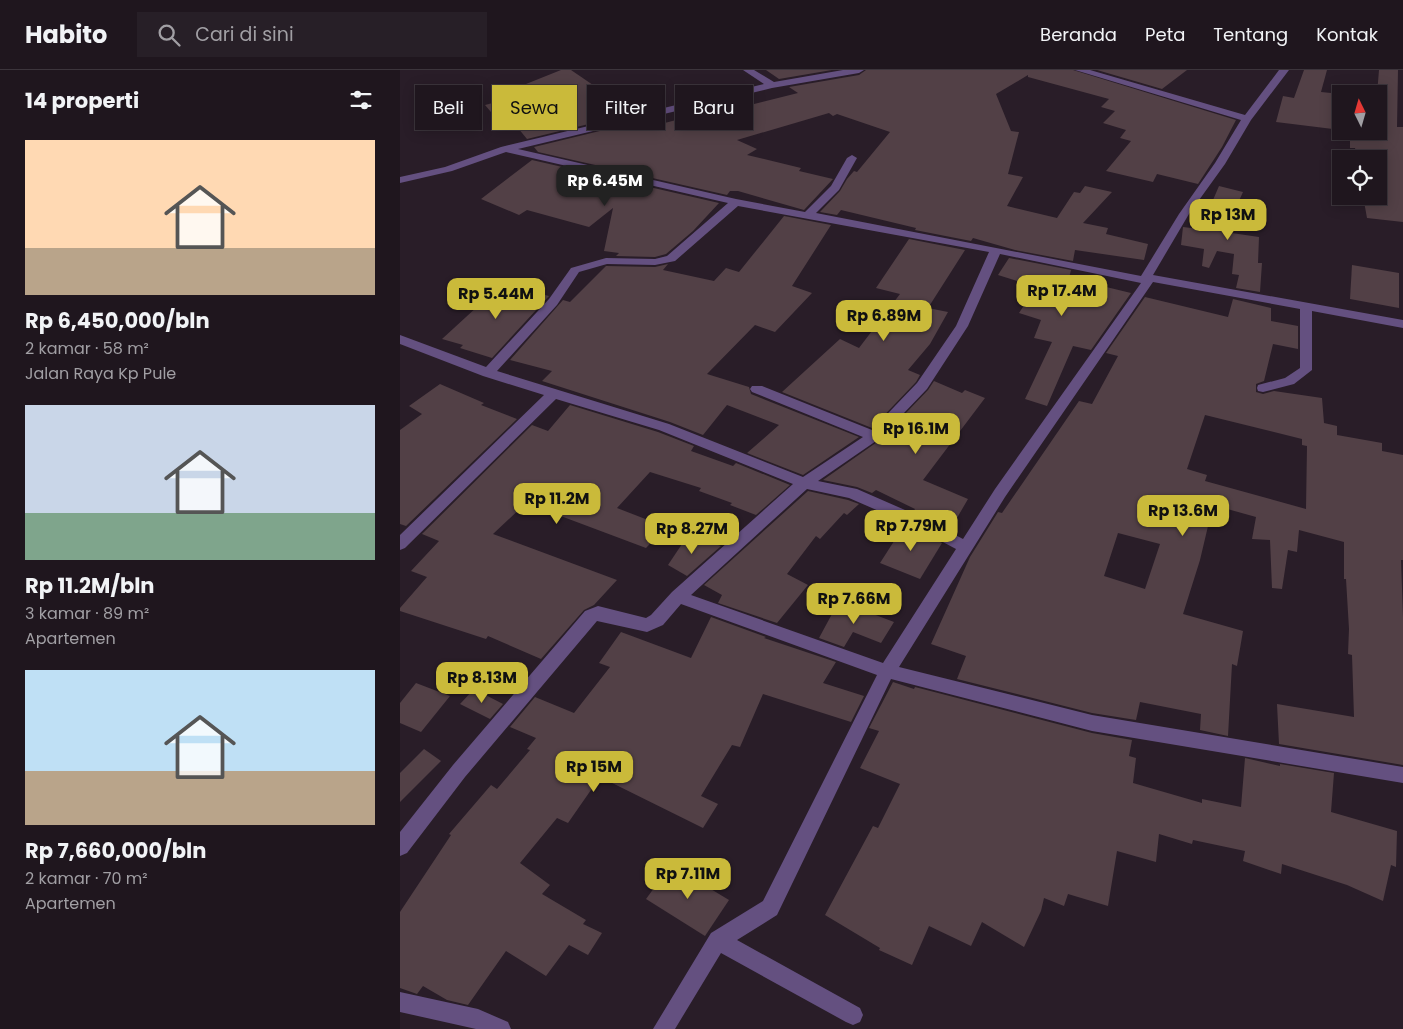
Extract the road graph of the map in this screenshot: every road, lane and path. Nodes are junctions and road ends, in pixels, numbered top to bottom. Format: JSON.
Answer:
{"nodes":[{"id":1,"x":748,"y":70,"type":"edge"},
{"id":2,"x":859,"y":70,"type":"edge"},
{"id":3,"x":1080,"y":70,"type":"edge"},
{"id":4,"x":1284,"y":70,"type":"edge"},
{"id":5,"x":772,"y":85,"type":"junction"},
{"id":6,"x":1247,"y":119,"type":"junction"},
{"id":7,"x":506,"y":149,"type":"junction"},
{"id":8,"x":852,"y":158,"type":"dead end"},
{"id":9,"x":400,"y":180,"type":"edge"},
{"id":10,"x":736,"y":202,"type":"junction"},
{"id":11,"x":807,"y":216,"type":"junction"},
{"id":12,"x":996,"y":250,"type":"junction"},
{"id":13,"x":1147,"y":279,"type":"junction"},
{"id":14,"x":1306,"y":308,"type":"junction"},
{"id":15,"x":1403,"y":324,"type":"edge"},
{"id":16,"x":400,"y":339,"type":"edge"},
{"id":17,"x":488,"y":373,"type":"junction"},
{"id":18,"x":1263,"y":388,"type":"dead end"},
{"id":19,"x":757,"y":390,"type":"dead end"},
{"id":20,"x":554,"y":393,"type":"junction"},
{"id":21,"x":874,"y":436,"type":"junction"},
{"id":22,"x":804,"y":482,"type":"junction"},
{"id":23,"x":400,"y":544,"type":"edge"},
{"id":24,"x":965,"y":547,"type":"junction"},
{"id":25,"x":678,"y":597,"type":"junction"},
{"id":26,"x":887,"y":671,"type":"junction"},
{"id":27,"x":1403,"y":775,"type":"edge"},
{"id":28,"x":400,"y":847,"type":"edge"},
{"id":29,"x":718,"y":940,"type":"junction"},
{"id":30,"x":400,"y":1002,"type":"edge"},
{"id":31,"x":853,"y":1015,"type":"dead end"},
{"id":32,"x":501,"y":1029,"type":"edge"},
{"id":33,"x":663,"y":1029,"type":"edge"}],
"edges":[{"from":1,"to":5,"type":"street"},
{"from":2,"to":5,"type":"street"},
{"from":3,"to":6,"type":"street"},
{"from":4,"to":6,"type":"street"},
{"from":5,"to":7,"type":"street"},
{"from":6,"to":13,"type":"street"},
{"from":7,"to":9,"type":"street"},
{"from":7,"to":10,"type":"street"},
{"from":8,"to":11,"type":"street"},
{"from":10,"to":11,"type":"street"},
{"from":10,"to":17,"type":"street"},
{"from":11,"to":12,"type":"street"},
{"from":12,"to":13,"type":"street"},
{"from":12,"to":21,"type":"street"},
{"from":13,"to":14,"type":"street"},
{"from":13,"to":24,"type":"street"},
{"from":14,"to":15,"type":"street"},
{"from":14,"to":18,"type":"street"},
{"from":16,"to":17,"type":"street"},
{"from":17,"to":20,"type":"street"},
{"from":19,"to":21,"type":"street"},
{"from":20,"to":22,"type":"street"},
{"from":20,"to":23,"type":"street"},
{"from":21,"to":22,"type":"street"},
{"from":22,"to":24,"type":"street"},
{"from":22,"to":25,"type":"street"},
{"from":24,"to":26,"type":"street"},
{"from":25,"to":26,"type":"street"},
{"from":25,"to":28,"type":"street"},
{"from":26,"to":27,"type":"street"},
{"from":26,"to":29,"type":"street"},
{"from":29,"to":31,"type":"street"},
{"from":29,"to":33,"type":"street"},
{"from":30,"to":32,"type":"street"}]}
